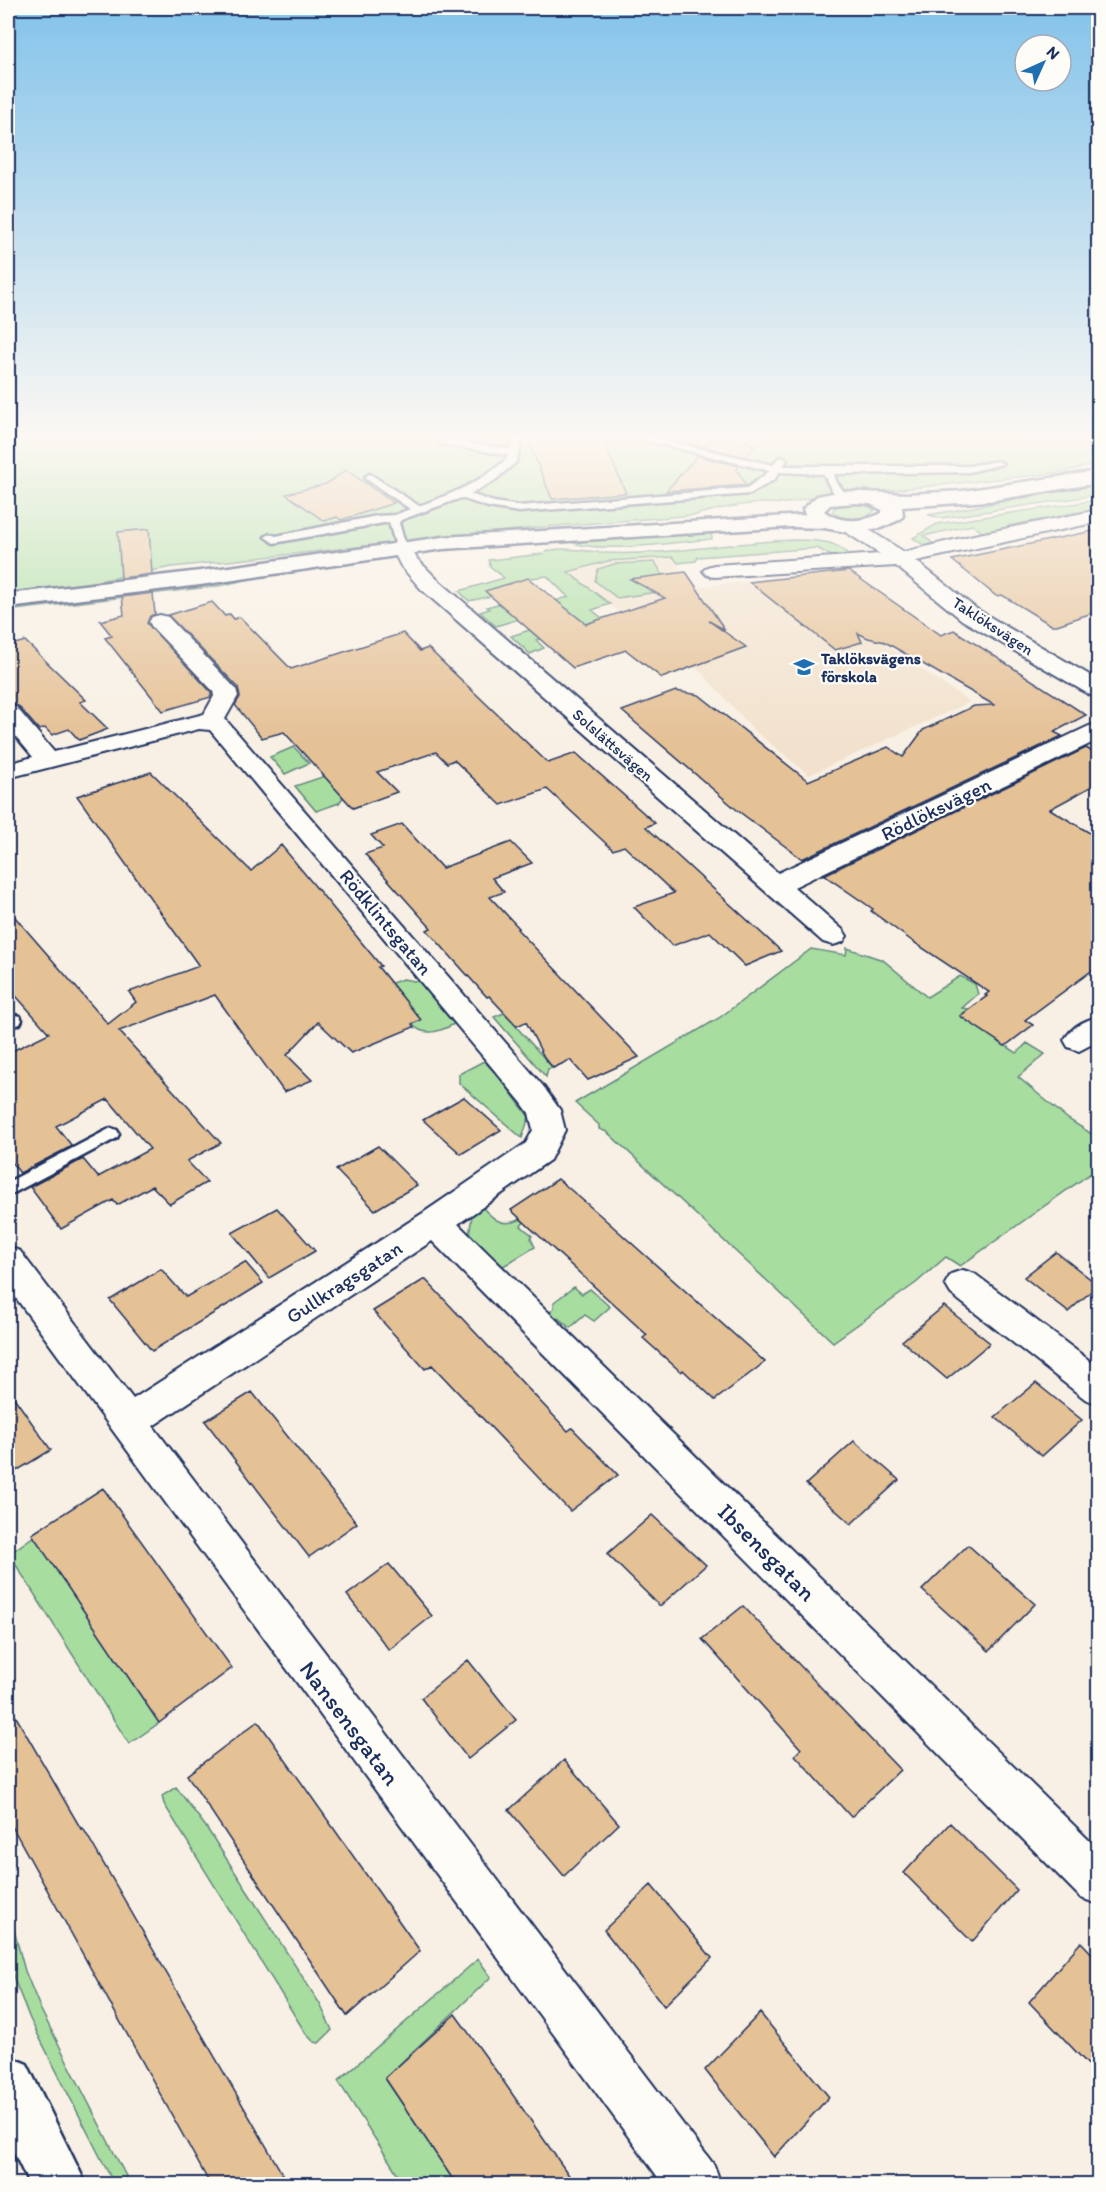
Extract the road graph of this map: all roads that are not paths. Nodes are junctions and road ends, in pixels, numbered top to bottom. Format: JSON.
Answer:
{"nodes":[{"id":1,"x":292,"y":536,"type":"edge"},
{"id":2,"x":398,"y":536,"type":"edge"},
{"id":3,"x":544,"y":536,"type":"edge"},
{"id":4,"x":862,"y":536,"type":"edge"},
{"id":5,"x":883,"y":536,"type":"edge"},
{"id":6,"x":997,"y":536,"type":"edge"},
{"id":7,"x":270,"y":537,"type":"dead end"},
{"id":8,"x":401,"y":547,"type":"junction"},
{"id":9,"x":896,"y":556,"type":"junction"},
{"id":10,"x":714,"y":572,"type":"dead end"},
{"id":11,"x":8,"y":601,"type":"edge"},
{"id":12,"x":160,"y":622,"type":"dead end"},
{"id":13,"x":1098,"y":690,"type":"edge"},
{"id":14,"x":8,"y":712,"type":"edge"},
{"id":15,"x":212,"y":722,"type":"junction"},
{"id":16,"x":1098,"y":730,"type":"edge"},
{"id":17,"x":48,"y":760,"type":"junction"},
{"id":18,"x":8,"y":771,"type":"edge"},
{"id":19,"x":774,"y":886,"type":"junction"},
{"id":20,"x":832,"y":936,"type":"dead end"},
{"id":21,"x":549,"y":1130,"type":"joint"},
{"id":22,"x":111,"y":1134,"type":"dead end"},
{"id":23,"x":8,"y":1190,"type":"edge"},
{"id":24,"x":435,"y":1222,"type":"junction"},
{"id":25,"x":8,"y":1261,"type":"edge"},
{"id":26,"x":963,"y":1284,"type":"dead end"},
{"id":27,"x":1098,"y":1388,"type":"edge"},
{"id":28,"x":127,"y":1423,"type":"junction"},
{"id":29,"x":1098,"y":1881,"type":"edge"},
{"id":30,"x":8,"y":2083,"type":"edge"},
{"id":31,"x":58,"y":2184,"type":"edge"},
{"id":32,"x":695,"y":2184,"type":"edge"}],
"edges":[{"from":1,"to":7,"type":"lane"},
{"from":2,"to":8,"type":"lane"},
{"from":3,"to":8,"type":"street"},
{"from":4,"to":9,"type":"street","name":"Taklöksvägen"},
{"from":5,"to":9,"type":"street","name":"Taklöksvägen"},
{"from":6,"to":9,"type":"street"},
{"from":8,"to":11,"type":"street"},
{"from":8,"to":19,"type":"street","name":"Solslättsvägen"},
{"from":9,"to":10,"type":"street"},
{"from":9,"to":13,"type":"street","name":"Taklöksvägen"},
{"from":12,"to":15,"type":"street"},
{"from":14,"to":17,"type":"street"},
{"from":15,"to":17,"type":"street"},
{"from":15,"to":21,"type":"street","name":"Rödklintsgatan"},
{"from":16,"to":19,"type":"street","name":"Rödlöksvägen"},
{"from":17,"to":18,"type":"street"},
{"from":19,"to":20,"type":"street","name":"Solslättsvägen"},
{"from":21,"to":24,"type":"street","name":"Gullkragsgatan"},
{"from":22,"to":23,"type":"lane"},
{"from":24,"to":28,"type":"street","name":"Gullkragsgatan"},
{"from":24,"to":29,"type":"street","name":"Ibsensgatan"},
{"from":25,"to":28,"type":"street","name":"Nansensgatan"},
{"from":26,"to":27,"type":"street"},
{"from":28,"to":32,"type":"street","name":"Nansensgatan"},
{"from":30,"to":31,"type":"street"}]}
